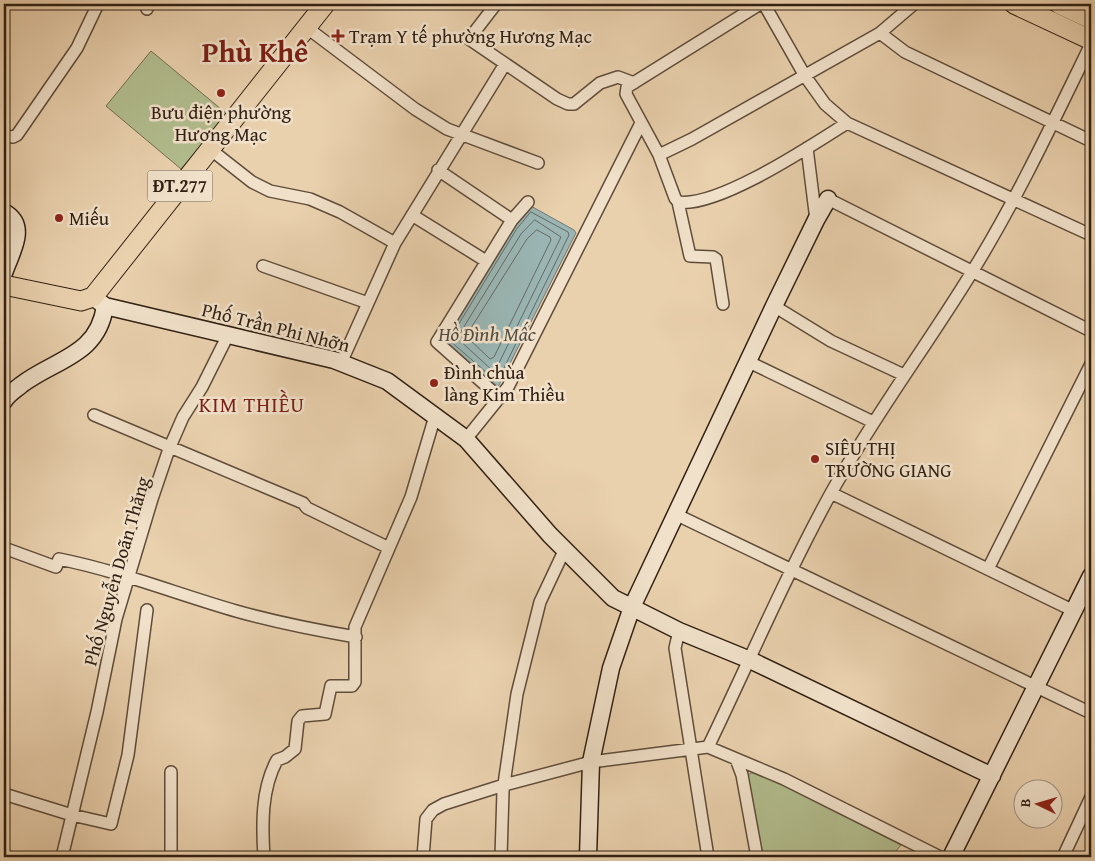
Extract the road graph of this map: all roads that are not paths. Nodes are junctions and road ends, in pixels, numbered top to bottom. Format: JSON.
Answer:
{"nodes":[{"id":1,"x":98,"y":4,"type":"edge"},
{"id":2,"x":325,"y":4,"type":"edge"},
{"id":3,"x":496,"y":4,"type":"edge"},
{"id":4,"x":760,"y":4,"type":"edge"},
{"id":5,"x":764,"y":4,"type":"edge"},
{"id":6,"x":914,"y":4,"type":"edge"},
{"id":7,"x":1014,"y":4,"type":"edge"},
{"id":8,"x":1059,"y":4,"type":"edge"},
{"id":9,"x":1091,"y":19,"type":"edge"},
{"id":10,"x":306,"y":27,"type":"junction"},
{"id":11,"x":880,"y":33,"type":"junction"},
{"id":12,"x":1091,"y":42,"type":"edge"},
{"id":13,"x":505,"y":64,"type":"junction"},
{"id":14,"x":805,"y":76,"type":"junction"},
{"id":15,"x":634,"y":82,"type":"junction"},
{"id":16,"x":1052,"y":122,"type":"junction"},
{"id":17,"x":641,"y":123,"type":"junction"},
{"id":18,"x":848,"y":123,"type":"junction"},
{"id":19,"x":462,"y":135,"type":"junction"},
{"id":20,"x":4,"y":136,"type":"edge"},
{"id":21,"x":1091,"y":141,"type":"edge"},
{"id":22,"x":807,"y":148,"type":"junction"},
{"id":23,"x":210,"y":149,"type":"junction"},
{"id":24,"x":659,"y":155,"type":"junction"},
{"id":25,"x":538,"y":163,"type":"dead end"},
{"id":26,"x":438,"y":170,"type":"junction"},
{"id":27,"x":1012,"y":198,"type":"junction"},
{"id":28,"x":828,"y":199,"type":"joint"},
{"id":29,"x":528,"y":202,"type":"dead end"},
{"id":30,"x":678,"y":202,"type":"junction"},
{"id":31,"x":4,"y":212,"type":"edge"},
{"id":32,"x":412,"y":215,"type":"junction"},
{"id":33,"x":512,"y":220,"type":"junction"},
{"id":34,"x":816,"y":220,"type":"junction"},
{"id":35,"x":1091,"y":235,"type":"edge"},
{"id":36,"x":395,"y":243,"type":"junction"},
{"id":37,"x":486,"y":261,"type":"junction"},
{"id":38,"x":262,"y":266,"type":"dead end"},
{"id":39,"x":972,"y":272,"type":"junction"},
{"id":40,"x":4,"y":273,"type":"edge"},
{"id":41,"x":4,"y":284,"type":"edge"},
{"id":42,"x":99,"y":301,"type":"junction"},
{"id":43,"x":368,"y":303,"type":"junction"},
{"id":44,"x":723,"y":304,"type":"dead end"},
{"id":45,"x":774,"y":306,"type":"junction"},
{"id":46,"x":1091,"y":331,"type":"edge"},
{"id":47,"x":228,"y":335,"type":"junction"},
{"id":48,"x":749,"y":362,"type":"junction"},
{"id":49,"x":341,"y":363,"type":"junction"},
{"id":50,"x":1091,"y":364,"type":"edge"},
{"id":51,"x":904,"y":375,"type":"junction"},
{"id":52,"x":1086,"y":388,"type":"edge"},
{"id":53,"x":500,"y":398,"type":"junction"},
{"id":54,"x":4,"y":401,"type":"edge"},
{"id":55,"x":94,"y":415,"type":"dead end"},
{"id":56,"x":435,"y":416,"type":"junction"},
{"id":57,"x":874,"y":422,"type":"junction"},
{"id":58,"x":466,"y":439,"type":"junction"},
{"id":59,"x":169,"y":449,"type":"junction"},
{"id":60,"x":831,"y":493,"type":"junction"},
{"id":61,"x":675,"y":514,"type":"junction"},
{"id":62,"x":4,"y":548,"type":"edge"},
{"id":63,"x":390,"y":548,"type":"junction"},
{"id":64,"x":564,"y":551,"type":"junction"},
{"id":65,"x":792,"y":569,"type":"junction"},
{"id":66,"x":988,"y":569,"type":"junction"},
{"id":67,"x":1091,"y":576,"type":"edge"},
{"id":68,"x":128,"y":579,"type":"junction"},
{"id":69,"x":632,"y":607,"type":"junction"},
{"id":70,"x":147,"y":610,"type":"dead end"},
{"id":71,"x":1074,"y":611,"type":"junction"},
{"id":72,"x":679,"y":631,"type":"junction"},
{"id":73,"x":356,"y":636,"type":"junction"},
{"id":74,"x":750,"y":660,"type":"junction"},
{"id":75,"x":1037,"y":686,"type":"junction"},
{"id":76,"x":1091,"y":713,"type":"edge"},
{"id":77,"x":708,"y":747,"type":"junction"},
{"id":78,"x":691,"y":750,"type":"junction"},
{"id":79,"x":736,"y":759,"type":"junction"},
{"id":80,"x":592,"y":762,"type":"junction"},
{"id":81,"x":171,"y":772,"type":"dead end"},
{"id":82,"x":992,"y":776,"type":"junction"},
{"id":83,"x":504,"y":785,"type":"junction"},
{"id":84,"x":4,"y":794,"type":"edge"},
{"id":85,"x":1091,"y":797,"type":"edge"},
{"id":86,"x":72,"y":815,"type":"junction"},
{"id":87,"x":62,"y":857,"type":"edge"},
{"id":88,"x":171,"y":857,"type":"edge"},
{"id":89,"x":264,"y":857,"type":"edge"},
{"id":90,"x":423,"y":857,"type":"edge"},
{"id":91,"x":501,"y":857,"type":"edge"},
{"id":92,"x":588,"y":857,"type":"edge"},
{"id":93,"x":708,"y":857,"type":"edge"},
{"id":94,"x":757,"y":857,"type":"edge"},
{"id":95,"x":940,"y":857,"type":"edge"},
{"id":96,"x":951,"y":857,"type":"edge"},
{"id":97,"x":1063,"y":857,"type":"edge"}],
"edges":[{"from":1,"to":20,"type":"street"},
{"from":2,"to":10,"type":"main road","number":"ĐT.277"},
{"from":3,"to":13,"type":"street"},
{"from":4,"to":15,"type":"street"},
{"from":5,"to":14,"type":"street"},
{"from":6,"to":11,"type":"street"},
{"from":7,"to":12,"type":"main road"},
{"from":8,"to":9,"type":"main road"},
{"from":10,"to":19,"type":"street"},
{"from":10,"to":23,"type":"main road","number":"ĐT.277"},
{"from":11,"to":14,"type":"street"},
{"from":11,"to":16,"type":"street"},
{"from":12,"to":16,"type":"street"},
{"from":13,"to":15,"type":"street"},
{"from":13,"to":19,"type":"street"},
{"from":14,"to":18,"type":"street"},
{"from":14,"to":24,"type":"street"},
{"from":15,"to":17,"type":"street"},
{"from":16,"to":21,"type":"street"},
{"from":16,"to":27,"type":"street"},
{"from":17,"to":24,"type":"street"},
{"from":17,"to":53,"type":"street"},
{"from":18,"to":22,"type":"street"},
{"from":18,"to":27,"type":"street"},
{"from":19,"to":25,"type":"street"},
{"from":19,"to":26,"type":"street"},
{"from":22,"to":30,"type":"street"},
{"from":22,"to":34,"type":"street"},
{"from":23,"to":36,"type":"street"},
{"from":23,"to":42,"type":"main road","number":"ĐT.277"},
{"from":24,"to":30,"type":"street"},
{"from":26,"to":32,"type":"street"},
{"from":26,"to":33,"type":"street"},
{"from":27,"to":35,"type":"street"},
{"from":27,"to":39,"type":"street"},
{"from":28,"to":34,"type":"street"},
{"from":28,"to":39,"type":"street"},
{"from":29,"to":33,"type":"street"},
{"from":30,"to":44,"type":"street"},
{"from":31,"to":40,"type":"street"},
{"from":32,"to":36,"type":"street"},
{"from":32,"to":37,"type":"street"},
{"from":33,"to":37,"type":"street"},
{"from":34,"to":45,"type":"street"},
{"from":36,"to":43,"type":"street"},
{"from":37,"to":53,"type":"street"},
{"from":38,"to":43,"type":"street"},
{"from":39,"to":46,"type":"street"},
{"from":39,"to":51,"type":"street"},
{"from":41,"to":42,"type":"main road"},
{"from":42,"to":47,"type":"street","name":"Phố Trần Phi Nhỡn"},
{"from":42,"to":54,"type":"street"},
{"from":43,"to":49,"type":"street"},
{"from":45,"to":48,"type":"street"},
{"from":45,"to":51,"type":"street"},
{"from":47,"to":49,"type":"street","name":"Phố Trần Phi Nhỡn"},
{"from":47,"to":59,"type":"street","name":"Phố Nguyễn Doãn Thăng"},
{"from":48,"to":57,"type":"street"},
{"from":48,"to":61,"type":"street"},
{"from":49,"to":56,"type":"street","name":"Phố Trần Phi Nhỡn"},
{"from":50,"to":52,"type":"street"},
{"from":51,"to":57,"type":"street"},
{"from":52,"to":66,"type":"street"},
{"from":53,"to":58,"type":"street"},
{"from":55,"to":59,"type":"street"},
{"from":56,"to":58,"type":"street","name":"Phố Trần Phi Nhỡn"},
{"from":56,"to":63,"type":"street"},
{"from":57,"to":60,"type":"street"},
{"from":58,"to":64,"type":"street","name":"Phố Trần Phi Nhỡn"},
{"from":59,"to":63,"type":"street"},
{"from":59,"to":68,"type":"street","name":"Phố Nguyễn Doãn Thăng"},
{"from":60,"to":65,"type":"street"},
{"from":60,"to":66,"type":"street"},
{"from":61,"to":65,"type":"street"},
{"from":61,"to":69,"type":"street"},
{"from":62,"to":68,"type":"street"},
{"from":63,"to":73,"type":"street"},
{"from":64,"to":69,"type":"street","name":"Phố Trần Phi Nhỡn"},
{"from":64,"to":83,"type":"street"},
{"from":65,"to":74,"type":"street"},
{"from":65,"to":75,"type":"street"},
{"from":66,"to":71,"type":"street"},
{"from":67,"to":71,"type":"street"},
{"from":68,"to":73,"type":"street"},
{"from":68,"to":86,"type":"street","name":"Phố Nguyễn Doãn Thăng"},
{"from":69,"to":72,"type":"street","name":"Phố Trần Phi Nhỡn"},
{"from":69,"to":80,"type":"street"},
{"from":70,"to":86,"type":"street"},
{"from":71,"to":75,"type":"street"},
{"from":72,"to":74,"type":"street","name":"Phố Trần Phi Nhỡn"},
{"from":72,"to":78,"type":"street"},
{"from":73,"to":89,"type":"street"},
{"from":74,"to":77,"type":"street"},
{"from":74,"to":82,"type":"street","name":"Phố Trần Phi Nhỡn"},
{"from":75,"to":76,"type":"street"},
{"from":75,"to":82,"type":"street"},
{"from":77,"to":78,"type":"street"},
{"from":77,"to":79,"type":"street"},
{"from":78,"to":80,"type":"street"},
{"from":78,"to":93,"type":"street"},
{"from":79,"to":94,"type":"street"},
{"from":79,"to":95,"type":"street"},
{"from":80,"to":83,"type":"street"},
{"from":80,"to":92,"type":"street"},
{"from":81,"to":88,"type":"street"},
{"from":82,"to":96,"type":"street"},
{"from":83,"to":90,"type":"street"},
{"from":83,"to":91,"type":"street"},
{"from":84,"to":86,"type":"street"},
{"from":85,"to":97,"type":"street"},
{"from":86,"to":87,"type":"street","name":"Phố Nguyễn Doãn Thăng"}]}
